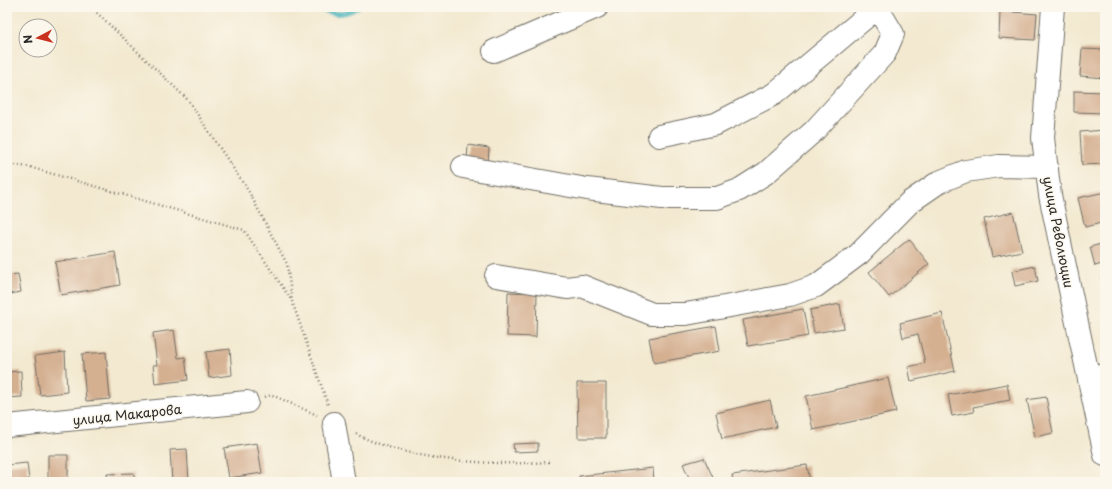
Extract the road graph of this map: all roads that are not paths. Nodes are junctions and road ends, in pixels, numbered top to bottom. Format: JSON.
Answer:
{"nodes":[{"id":1,"x":597,"y":7,"type":"edge"},
{"id":2,"x":877,"y":7,"type":"edge"},
{"id":3,"x":1053,"y":7,"type":"edge"},
{"id":4,"x":494,"y":51,"type":"dead end"},
{"id":5,"x":659,"y":136,"type":"dead end"},
{"id":6,"x":463,"y":167,"type":"dead end"},
{"id":7,"x":1047,"y":167,"type":"junction"},
{"id":8,"x":496,"y":276,"type":"dead end"},
{"id":9,"x":1097,"y":377,"type":"edge"},
{"id":10,"x":246,"y":402,"type":"road end"},
{"id":11,"x":334,"y":423,"type":"road end"},
{"id":12,"x":7,"y":426,"type":"edge"},
{"id":13,"x":1105,"y":455,"type":"edge"},
{"id":14,"x":344,"y":482,"type":"edge"}],
"edges":[{"from":1,"to":4,"type":"street"},
{"from":2,"to":5,"type":"street"},
{"from":2,"to":6,"type":"street"},
{"from":3,"to":7,"type":"street","name":"улица Революции"},
{"from":7,"to":8,"type":"street"},
{"from":7,"to":9,"type":"street","name":"улица Революции"},
{"from":9,"to":13,"type":"street","name":"улица Революции"},
{"from":10,"to":12,"type":"street","name":"улица Макарова"},
{"from":11,"to":14,"type":"street"}]}
